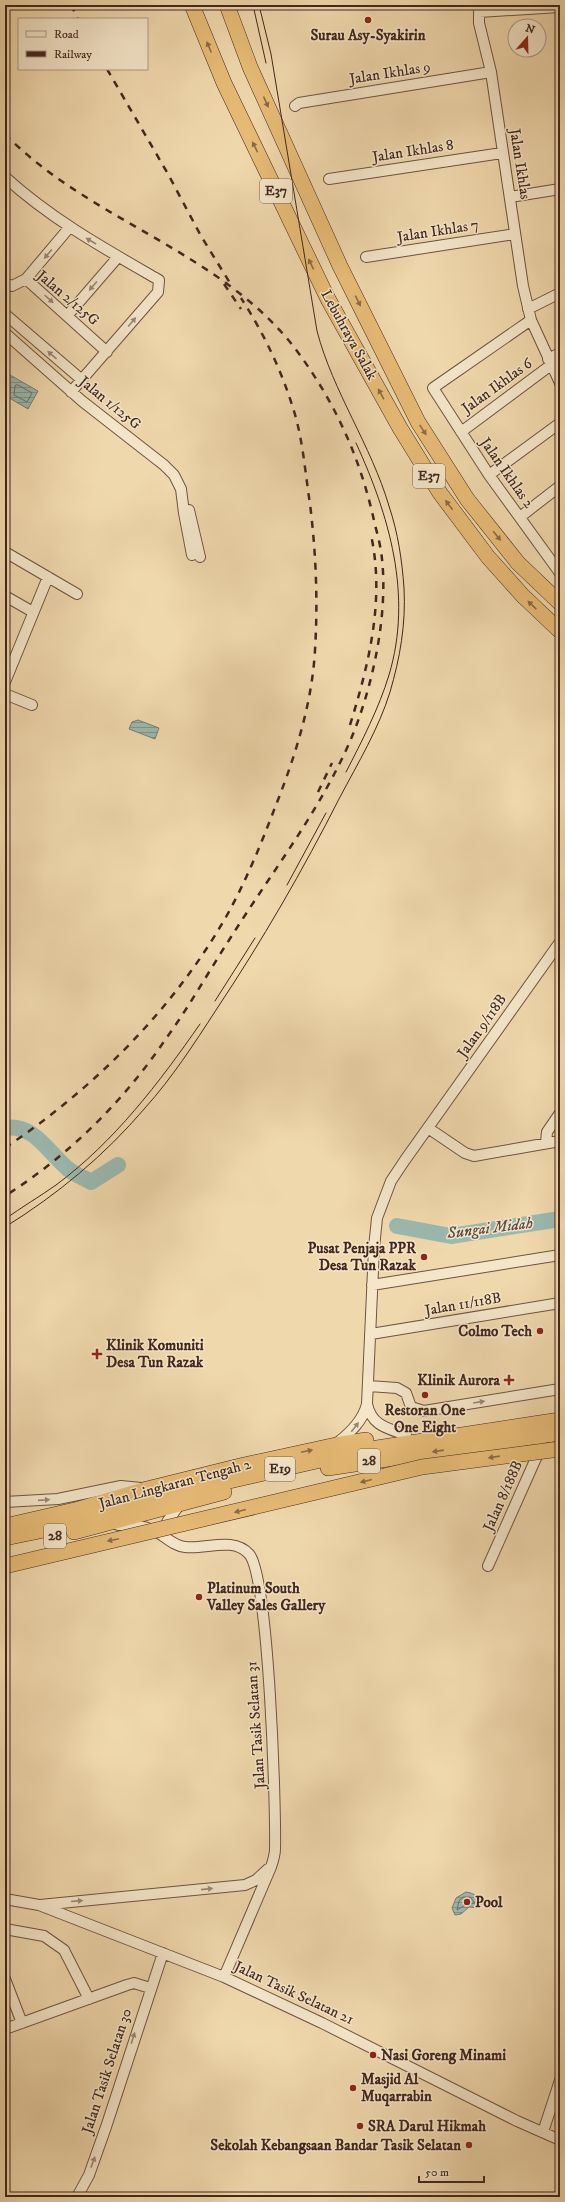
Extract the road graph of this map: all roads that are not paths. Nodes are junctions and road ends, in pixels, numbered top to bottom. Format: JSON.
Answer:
{"nodes":[{"id":1,"x":192,"y":5,"type":"edge"},
{"id":2,"x":227,"y":5,"type":"edge"},
{"id":3,"x":560,"y":7,"type":"edge"},
{"id":4,"x":492,"y":72,"type":"junction"},
{"id":5,"x":295,"y":106,"type":"dead end"},
{"id":6,"x":502,"y":153,"type":"junction"},
{"id":7,"x":5,"y":177,"type":"edge"},
{"id":8,"x":329,"y":179,"type":"dead end"},
{"id":9,"x":560,"y":189,"type":"edge"},
{"id":10,"x":510,"y":196,"type":"junction"},
{"id":11,"x":69,"y":228,"type":"junction"},
{"id":12,"x":515,"y":234,"type":"junction"},
{"id":13,"x":118,"y":257,"type":"junction"},
{"id":14,"x":366,"y":258,"type":"dead end"},
{"id":15,"x":26,"y":279,"type":"junction"},
{"id":16,"x":5,"y":283,"type":"edge"},
{"id":17,"x":560,"y":293,"type":"edge"},
{"id":18,"x":5,"y":314,"type":"edge"},
{"id":19,"x":530,"y":315,"type":"junction"},
{"id":20,"x":67,"y":316,"type":"junction"},
{"id":21,"x":5,"y":333,"type":"edge"},
{"id":22,"x":107,"y":352,"type":"junction"},
{"id":23,"x":560,"y":353,"type":"edge"},
{"id":24,"x":550,"y":362,"type":"junction"},
{"id":25,"x":82,"y":380,"type":"junction"},
{"id":26,"x":560,"y":383,"type":"edge"},
{"id":27,"x":71,"y":392,"type":"junction"},
{"id":28,"x":560,"y":423,"type":"edge"},
{"id":29,"x":461,"y":432,"type":"junction"},
{"id":30,"x":489,"y":475,"type":"junction"},
{"id":31,"x":560,"y":486,"type":"edge"},
{"id":32,"x":520,"y":517,"type":"junction"},
{"id":33,"x":5,"y":552,"type":"edge"},
{"id":34,"x":195,"y":553,"type":"dead end"},
{"id":35,"x":559,"y":569,"type":"edge"},
{"id":36,"x":48,"y":577,"type":"junction"},
{"id":37,"x":77,"y":594,"type":"dead end"},
{"id":38,"x":5,"y":596,"type":"edge"},
{"id":39,"x":560,"y":603,"type":"edge"},
{"id":40,"x":33,"y":612,"type":"junction"},
{"id":41,"x":560,"y":632,"type":"edge"},
{"id":42,"x":5,"y":682,"type":"edge"},
{"id":43,"x":5,"y":694,"type":"edge"},
{"id":44,"x":32,"y":705,"type":"dead end"},
{"id":45,"x":560,"y":942,"type":"edge"},
{"id":46,"x":560,"y":1112,"type":"edge"},
{"id":47,"x":428,"y":1128,"type":"junction"},
{"id":48,"x":560,"y":1141,"type":"edge"},
{"id":49,"x":546,"y":1143,"type":"junction"},
{"id":50,"x":560,"y":1255,"type":"edge"},
{"id":51,"x":372,"y":1285,"type":"junction"},
{"id":52,"x":560,"y":1303,"type":"edge"},
{"id":53,"x":371,"y":1334,"type":"junction"},
{"id":54,"x":369,"y":1386,"type":"junction"},
{"id":55,"x":560,"y":1389,"type":"edge"},
{"id":56,"x":367,"y":1404,"type":"junction"},
{"id":57,"x":560,"y":1411,"type":"edge"},
{"id":58,"x":560,"y":1420,"type":"edge"},
{"id":59,"x":560,"y":1433,"type":"edge"},
{"id":60,"x":406,"y":1434,"type":"junction"},
{"id":61,"x":540,"y":1437,"type":"junction"},
{"id":62,"x":336,"y":1445,"type":"junction"},
{"id":63,"x":560,"y":1449,"type":"edge"},
{"id":64,"x":147,"y":1489,"type":"junction"},
{"id":65,"x":5,"y":1502,"type":"edge"},
{"id":66,"x":180,"y":1504,"type":"junction"},
{"id":67,"x":105,"y":1524,"type":"junction"},
{"id":68,"x":7,"y":1529,"type":"edge"},
{"id":69,"x":165,"y":1537,"type":"junction"},
{"id":70,"x":5,"y":1548,"type":"edge"},
{"id":71,"x":5,"y":1566,"type":"edge"},
{"id":72,"x":488,"y":1566,"type":"dead end"},
{"id":73,"x":271,"y":1867,"type":"junction"},
{"id":74,"x":5,"y":1899,"type":"edge"},
{"id":75,"x":38,"y":1905,"type":"junction"},
{"id":76,"x":5,"y":1929,"type":"edge"},
{"id":77,"x":163,"y":1953,"type":"junction"},
{"id":78,"x":224,"y":1977,"type":"junction"},
{"id":79,"x":5,"y":1979,"type":"edge"},
{"id":80,"x":150,"y":1988,"type":"junction"},
{"id":81,"x":89,"y":1999,"type":"junction"},
{"id":82,"x":22,"y":2023,"type":"junction"},
{"id":83,"x":5,"y":2029,"type":"edge"},
{"id":84,"x":560,"y":2080,"type":"edge"},
{"id":85,"x":543,"y":2132,"type":"junction"},
{"id":86,"x":560,"y":2140,"type":"edge"},
{"id":87,"x":77,"y":2197,"type":"edge"}],
"edges":[{"from":41,"to":1,"type":"highway","name":"Lebuhraya Salak","number":"E37","one_way":true},
{"from":2,"to":39,"type":"highway","name":"Lebuhraya Salak","number":"E37","one_way":true},
{"from":3,"to":4,"type":"street","name":"Jalan Ikhlas"},
{"from":4,"to":5,"type":"street","name":"Jalan Ikhlas 9"},
{"from":4,"to":6,"type":"street","name":"Jalan Ikhlas"},
{"from":6,"to":8,"type":"street","name":"Jalan Ikhlas 8"},
{"from":6,"to":10,"type":"street","name":"Jalan Ikhlas"},
{"from":7,"to":11,"type":"street"},
{"from":9,"to":10,"type":"street"},
{"from":10,"to":12,"type":"street","name":"Jalan Ikhlas"},
{"from":13,"to":11,"type":"street","one_way":true},
{"from":11,"to":15,"type":"street","one_way":true},
{"from":12,"to":14,"type":"street","name":"Jalan Ikhlas 7"},
{"from":12,"to":19,"type":"street","name":"Jalan Ikhlas"},
{"from":13,"to":20,"type":"street","one_way":true},
{"from":22,"to":13,"type":"street","one_way":true},
{"from":15,"to":16,"type":"street","name":"Jalan 2/125G"},
{"from":15,"to":20,"type":"street","name":"Jalan 2/125G","one_way":true},
{"from":17,"to":19,"type":"street"},
{"from":25,"to":18,"type":"street","one_way":true},
{"from":19,"to":24,"type":"street","name":"Jalan Ikhlas"},
{"from":19,"to":29,"type":"street","name":"Jalan Ikhlas 2"},
{"from":20,"to":22,"type":"street","name":"Jalan 2/125G"},
{"from":21,"to":27,"type":"street","name":"Jalan 1/125G"},
{"from":22,"to":25,"type":"street"},
{"from":23,"to":24,"type":"street","name":"Jalan Ikhlas 6"},
{"from":24,"to":26,"type":"street","name":"Jalan Ikhlas"},
{"from":24,"to":29,"type":"street","name":"Jalan Ikhlas 6"},
{"from":25,"to":27,"type":"street"},
{"from":27,"to":34,"type":"street","name":"Jalan 1/125G"},
{"from":28,"to":30,"type":"street"},
{"from":29,"to":30,"type":"street","name":"Jalan Ikhlas 2"},
{"from":30,"to":32,"type":"street","name":"Jalan Ikhlas 2"},
{"from":31,"to":32,"type":"street"},
{"from":32,"to":35,"type":"street","name":"Jalan Ikhlas 2"},
{"from":33,"to":36,"type":"street"},
{"from":36,"to":37,"type":"street"},
{"from":36,"to":40,"type":"street"},
{"from":38,"to":40,"type":"street"},
{"from":40,"to":42,"type":"street"},
{"from":43,"to":44,"type":"street"},
{"from":45,"to":47,"type":"street","name":"Jalan 9/118B"},
{"from":46,"to":49,"type":"street"},
{"from":47,"to":49,"type":"street"},
{"from":47,"to":51,"type":"street","name":"Jalan 9/118B"},
{"from":48,"to":49,"type":"street"},
{"from":50,"to":51,"type":"street"},
{"from":51,"to":53,"type":"street","name":"Jalan 9/118B"},
{"from":52,"to":53,"type":"street","name":"Jalan 11/118B"},
{"from":53,"to":54,"type":"street","name":"Jalan 9/118B"},
{"from":54,"to":55,"type":"street","one_way":true},
{"from":54,"to":56,"type":"street","name":"Jalan 9/118B"},
{"from":56,"to":60,"type":"street"},
{"from":62,"to":56,"type":"street","one_way":true},
{"from":57,"to":60,"type":"highway","name":"Jalan Lingkaran Tengah 2","number":"28"},
{"from":58,"to":68,"type":"highway","number":"E19"},
{"from":59,"to":61,"type":"highway","name":"Jalan Lingkaran Tengah 2","number":"28"},
{"from":60,"to":62,"type":"highway","name":"Jalan Lingkaran Tengah 2","number":"28"},
{"from":61,"to":66,"type":"highway","name":"Jalan Lingkaran Tengah 2","number":"28","one_way":true},
{"from":61,"to":72,"type":"street","name":"Jalan 8/188B"},
{"from":64,"to":62,"type":"highway","name":"Jalan Lingkaran Tengah 2","number":"28","one_way":true},
{"from":63,"to":71,"type":"highway","number":"E19","one_way":true,"bridge":true},
{"from":65,"to":64,"type":"street","one_way":true},
{"from":64,"to":68,"type":"highway","name":"Jalan Lingkaran Tengah 2","number":"28"},
{"from":66,"to":67,"type":"highway","name":"Jalan Lingkaran Tengah 2","number":"28"},
{"from":66,"to":69,"type":"street"},
{"from":67,"to":69,"type":"street","name":"Jalan Tasik Selatan 31"},
{"from":67,"to":70,"type":"highway","name":"Jalan Lingkaran Tengah 2","number":"28"},
{"from":69,"to":73,"type":"street","name":"Jalan Tasik Selatan 31"},
{"from":75,"to":73,"type":"street","one_way":true},
{"from":73,"to":78,"type":"street","name":"Jalan Tasik Selatan 31"},
{"from":74,"to":75,"type":"street","name":"Jalan Tasik Selatan 21"},
{"from":75,"to":77,"type":"street","name":"Jalan Tasik Selatan 21"},
{"from":76,"to":81,"type":"street"},
{"from":77,"to":78,"type":"street","name":"Jalan Tasik Selatan 21"},
{"from":77,"to":80,"type":"street","name":"Jalan Tasik Selatan 30"},
{"from":78,"to":85,"type":"street","name":"Jalan Tasik Selatan 21"},
{"from":79,"to":82,"type":"street"},
{"from":80,"to":81,"type":"street"},
{"from":87,"to":80,"type":"street","name":"Jalan Tasik Selatan 30","one_way":true},
{"from":81,"to":82,"type":"street"},
{"from":82,"to":83,"type":"street"},
{"from":84,"to":85,"type":"street"},
{"from":85,"to":86,"type":"street","name":"Jalan Tasik Selatan 21"}]}
